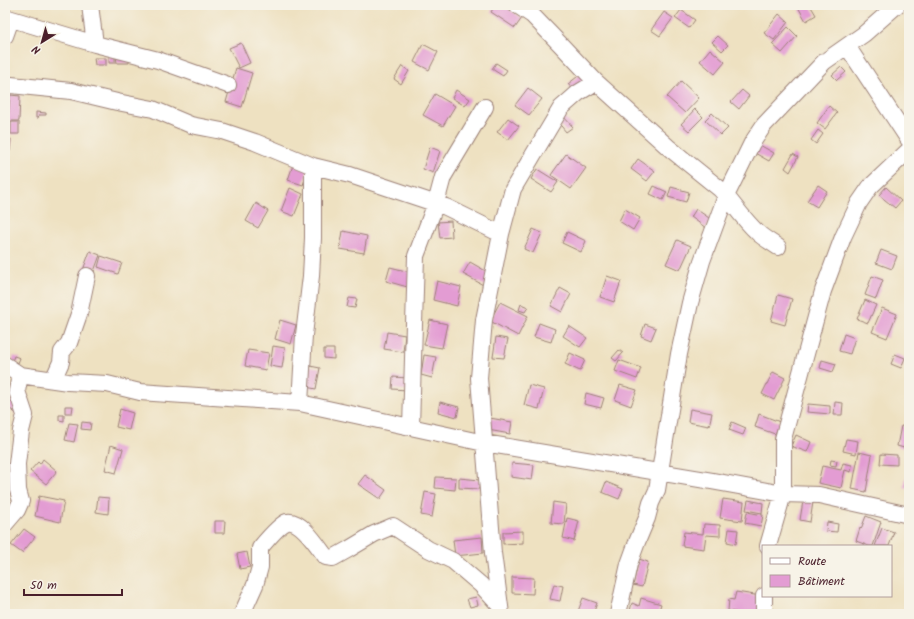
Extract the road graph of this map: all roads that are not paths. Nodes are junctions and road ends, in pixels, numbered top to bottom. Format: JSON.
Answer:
{"nodes":[{"id":1,"x":90,"y":5,"type":"edge"},
{"id":2,"x":517,"y":5,"type":"edge"},
{"id":3,"x":897,"y":5,"type":"edge"},
{"id":4,"x":8,"y":18,"type":"edge"},
{"id":5,"x":5,"y":36,"type":"edge"},
{"id":6,"x":95,"y":44,"type":"junction"},
{"id":7,"x":846,"y":46,"type":"junction"},
{"id":8,"x":596,"y":82,"type":"junction"},
{"id":9,"x":228,"y":85,"type":"dead end"},
{"id":10,"x":5,"y":86,"type":"edge"},
{"id":11,"x":485,"y":108,"type":"dead end"},
{"id":12,"x":909,"y":140,"type":"edge"},
{"id":13,"x":909,"y":150,"type":"edge"},
{"id":14,"x":313,"y":166,"type":"junction"},
{"id":15,"x":726,"y":196,"type":"junction"},
{"id":16,"x":436,"y":204,"type":"junction"},
{"id":17,"x":501,"y":234,"type":"junction"},
{"id":18,"x":778,"y":247,"type":"dead end"},
{"id":19,"x":86,"y":276,"type":"dead end"},
{"id":20,"x":5,"y":365,"type":"edge"},
{"id":21,"x":20,"y":376,"type":"junction"},
{"id":22,"x":53,"y":380,"type":"junction"},
{"id":23,"x":300,"y":403,"type":"junction"},
{"id":24,"x":411,"y":427,"type":"junction"},
{"id":25,"x":484,"y":443,"type":"junction"},
{"id":26,"x":659,"y":472,"type":"junction"},
{"id":27,"x":784,"y":494,"type":"junction"},
{"id":28,"x":909,"y":515,"type":"edge"},
{"id":29,"x":5,"y":524,"type":"edge"},
{"id":30,"x":768,"y":545,"type":"edge"},
{"id":31,"x":764,"y":597,"type":"edge"},
{"id":32,"x":501,"y":610,"type":"edge"},
{"id":33,"x":242,"y":614,"type":"edge"},
{"id":34,"x":618,"y":614,"type":"edge"},
{"id":35,"x":764,"y":614,"type":"edge"}],
"edges":[{"from":1,"to":6,"type":"street"},
{"from":2,"to":8,"type":"street"},
{"from":3,"to":7,"type":"street"},
{"from":4,"to":5,"type":"street"},
{"from":4,"to":6,"type":"street"},
{"from":6,"to":9,"type":"street"},
{"from":7,"to":12,"type":"street"},
{"from":7,"to":15,"type":"street"},
{"from":8,"to":15,"type":"street"},
{"from":8,"to":17,"type":"street"},
{"from":10,"to":14,"type":"street"},
{"from":11,"to":16,"type":"street"},
{"from":13,"to":27,"type":"street"},
{"from":14,"to":16,"type":"street"},
{"from":14,"to":23,"type":"street"},
{"from":15,"to":18,"type":"street"},
{"from":15,"to":26,"type":"street"},
{"from":16,"to":17,"type":"street"},
{"from":16,"to":24,"type":"street"},
{"from":17,"to":25,"type":"street"},
{"from":19,"to":22,"type":"street"},
{"from":20,"to":21,"type":"street"},
{"from":21,"to":22,"type":"street"},
{"from":21,"to":29,"type":"street"},
{"from":22,"to":23,"type":"street"},
{"from":23,"to":24,"type":"street"},
{"from":24,"to":25,"type":"street"},
{"from":25,"to":26,"type":"street"},
{"from":25,"to":32,"type":"street"},
{"from":26,"to":27,"type":"street"},
{"from":26,"to":34,"type":"street"},
{"from":27,"to":28,"type":"street"},
{"from":27,"to":30,"type":"street"},
{"from":31,"to":35,"type":"street"},
{"from":32,"to":33,"type":"street"}]}
